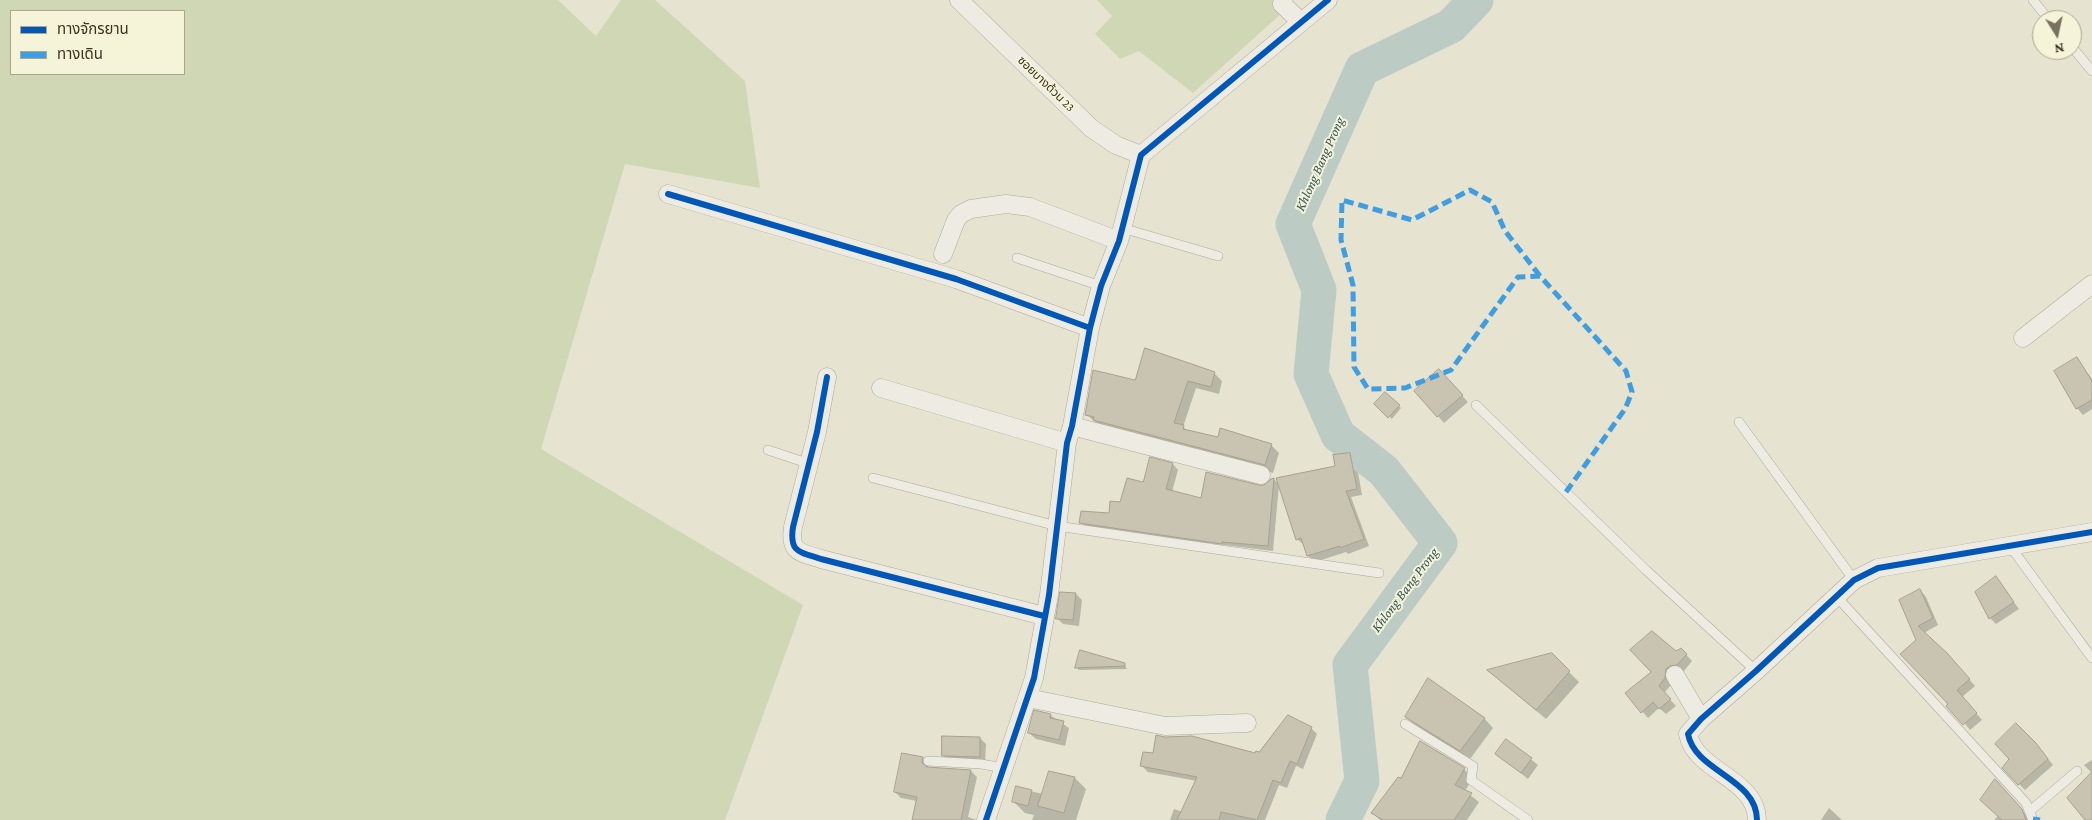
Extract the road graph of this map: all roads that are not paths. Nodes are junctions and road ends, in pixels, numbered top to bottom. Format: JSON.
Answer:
{"nodes":[{"id":1,"x":959,"y":0,"type":"edge"},
{"id":2,"x":1283,"y":0,"type":"edge"},
{"id":3,"x":1328,"y":0,"type":"edge"},
{"id":4,"x":2033,"y":0,"type":"edge"},
{"id":5,"x":2042,"y":10,"type":"edge"},
{"id":6,"x":1301,"y":22,"type":"junction"},
{"id":7,"x":2082,"y":59,"type":"edge"},
{"id":8,"x":2092,"y":71,"type":"edge"},
{"id":9,"x":1141,"y":155,"type":"junction"},
{"id":10,"x":668,"y":194,"type":"dead end"},
{"id":11,"x":1120,"y":235,"type":"junction"},
{"id":12,"x":943,"y":254,"type":"dead end"},
{"id":13,"x":1218,"y":256,"type":"dead end"},
{"id":14,"x":1017,"y":258,"type":"dead end"},
{"id":15,"x":2092,"y":284,"type":"edge"},
{"id":16,"x":1101,"y":286,"type":"junction"},
{"id":17,"x":1090,"y":328,"type":"junction"},
{"id":18,"x":2023,"y":338,"type":"dead end"},
{"id":19,"x":827,"y":377,"type":"dead end"},
{"id":20,"x":881,"y":388,"type":"dead end"},
{"id":21,"x":1476,"y":405,"type":"dead end"},
{"id":22,"x":1740,"y":422,"type":"dead end"},
{"id":23,"x":1072,"y":426,"type":"junction"},
{"id":24,"x":1066,"y":442,"type":"junction"},
{"id":25,"x":768,"y":450,"type":"dead end"},
{"id":26,"x":810,"y":464,"type":"junction"},
{"id":27,"x":1261,"y":475,"type":"dead end"},
{"id":28,"x":873,"y":478,"type":"dead end"},
{"id":29,"x":1057,"y":526,"type":"junction"},
{"id":30,"x":2089,"y":533,"type":"edge"},
{"id":31,"x":2010,"y":546,"type":"junction"},
{"id":32,"x":1380,"y":573,"type":"dead end"},
{"id":33,"x":1854,"y":580,"type":"junction"},
{"id":34,"x":1836,"y":596,"type":"junction"},
{"id":35,"x":1044,"y":616,"type":"junction"},
{"id":36,"x":2092,"y":658,"type":"edge"},
{"id":37,"x":1756,"y":671,"type":"junction"},
{"id":38,"x":1675,"y":675,"type":"dead end"},
{"id":39,"x":1028,"y":698,"type":"junction"},
{"id":40,"x":1701,"y":719,"type":"junction"},
{"id":41,"x":1247,"y":723,"type":"dead end"},
{"id":42,"x":1406,"y":724,"type":"dead end"},
{"id":43,"x":928,"y":761,"type":"dead end"},
{"id":44,"x":1004,"y":768,"type":"junction"},
{"id":45,"x":2077,"y":772,"type":"dead end"},
{"id":46,"x":2032,"y":815,"type":"edge"},
{"id":47,"x":986,"y":820,"type":"edge"},
{"id":48,"x":1528,"y":820,"type":"edge"},
{"id":49,"x":1756,"y":820,"type":"edge"}],
"edges":[{"from":1,"to":9,"type":"street","name":"ซอยบางด้วน 23"},
{"from":2,"to":6,"type":"street"},
{"from":3,"to":6,"type":"street"},
{"from":4,"to":5,"type":"lane"},
{"from":6,"to":9,"type":"street"},
{"from":7,"to":8,"type":"lane"},
{"from":9,"to":11,"type":"street"},
{"from":10,"to":17,"type":"street"},
{"from":11,"to":12,"type":"street"},
{"from":11,"to":13,"type":"lane"},
{"from":11,"to":16,"type":"street"},
{"from":14,"to":16,"type":"lane"},
{"from":15,"to":18,"type":"street"},
{"from":16,"to":17,"type":"street"},
{"from":17,"to":23,"type":"street"},
{"from":19,"to":26,"type":"street"},
{"from":20,"to":24,"type":"street"},
{"from":21,"to":37,"type":"lane"},
{"from":22,"to":33,"type":"lane"},
{"from":23,"to":24,"type":"street"},
{"from":23,"to":27,"type":"street"},
{"from":24,"to":29,"type":"street"},
{"from":25,"to":26,"type":"lane"},
{"from":26,"to":35,"type":"street"},
{"from":28,"to":29,"type":"lane"},
{"from":29,"to":32,"type":"lane"},
{"from":29,"to":35,"type":"street"},
{"from":30,"to":31,"type":"street"},
{"from":31,"to":33,"type":"street"},
{"from":31,"to":36,"type":"lane"},
{"from":33,"to":34,"type":"street"},
{"from":34,"to":37,"type":"street"},
{"from":34,"to":46,"type":"lane"},
{"from":35,"to":39,"type":"street"},
{"from":37,"to":40,"type":"street"},
{"from":38,"to":40,"type":"street"},
{"from":39,"to":41,"type":"street"},
{"from":39,"to":44,"type":"street"},
{"from":40,"to":49,"type":"street"},
{"from":42,"to":48,"type":"lane"},
{"from":43,"to":44,"type":"lane"},
{"from":44,"to":47,"type":"street"},
{"from":45,"to":46,"type":"lane"}]}
